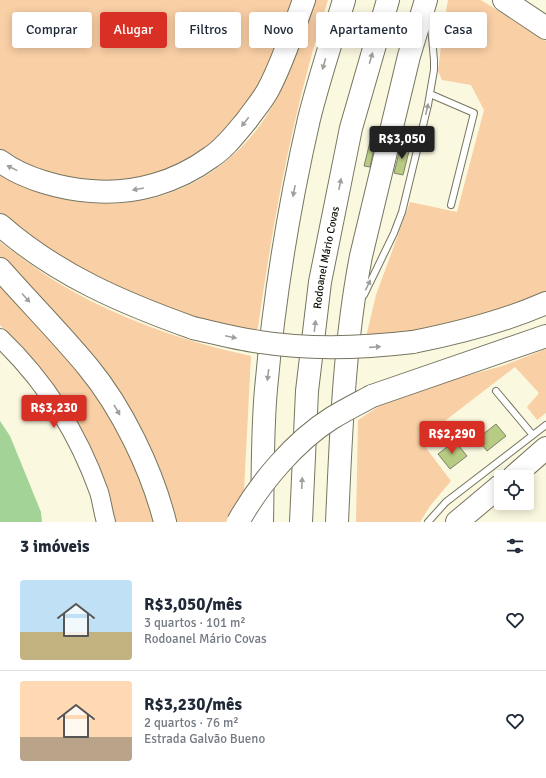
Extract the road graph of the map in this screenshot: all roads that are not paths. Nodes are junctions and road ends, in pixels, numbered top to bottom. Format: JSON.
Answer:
{"nodes":[{"id":1,"x":304,"y":0,"type":"edge"},
{"id":2,"x":344,"y":0,"type":"edge"},
{"id":3,"x":388,"y":0,"type":"edge"},
{"id":4,"x":427,"y":0,"type":"edge"},
{"id":5,"x":504,"y":0,"type":"edge"},
{"id":6,"x":546,"y":28,"type":"edge"},
{"id":7,"x":430,"y":94,"type":"junction"},
{"id":8,"x":0,"y":161,"type":"edge"},
{"id":9,"x":450,"y":205,"type":"dead end"},
{"id":10,"x":0,"y":225,"type":"edge"},
{"id":11,"x":0,"y":269,"type":"edge"},
{"id":12,"x":546,"y":303,"type":"edge"},
{"id":13,"x":351,"y":320,"type":"junction"},
{"id":14,"x":546,"y":336,"type":"edge"},
{"id":15,"x":0,"y":338,"type":"edge"},
{"id":16,"x":496,"y":391,"type":"dead end"},
{"id":17,"x":546,"y":425,"type":"edge"},
{"id":18,"x":539,"y":441,"type":"edge"},
{"id":19,"x":516,"y":470,"type":"edge"},
{"id":20,"x":494,"y":492,"type":"edge"},
{"id":21,"x":106,"y":522,"type":"edge"},
{"id":22,"x":165,"y":522,"type":"edge"},
{"id":23,"x":238,"y":522,"type":"edge"},
{"id":24,"x":262,"y":522,"type":"edge"},
{"id":25,"x":301,"y":522,"type":"edge"},
{"id":26,"x":337,"y":522,"type":"edge"},
{"id":27,"x":428,"y":522,"type":"edge"},
{"id":28,"x":457,"y":522,"type":"edge"}],
"edges":[{"from":1,"to":8,"type":"highway","one_way":true},
{"from":2,"to":24,"type":"highway","one_way":true},
{"from":25,"to":3,"type":"highway","name":"Rodoanel Mário Covas","one_way":true},
{"from":4,"to":7,"type":"lane"},
{"from":4,"to":13,"type":"highway"},
{"from":5,"to":6,"type":"highway"},
{"from":7,"to":9,"type":"lane"},
{"from":13,"to":7,"type":"lane","one_way":true},
{"from":10,"to":12,"type":"highway","one_way":true,"bridge":true},
{"from":11,"to":22,"type":"highway","one_way":true},
{"from":13,"to":26,"type":"highway"},
{"from":14,"to":23,"type":"highway","bridge":true},
{"from":15,"to":21,"type":"main road"},
{"from":16,"to":18,"type":"lane"},
{"from":17,"to":18,"type":"lane"},
{"from":18,"to":19,"type":"highway"},
{"from":18,"to":27,"type":"lane"},
{"from":20,"to":28,"type":"highway"}]}
